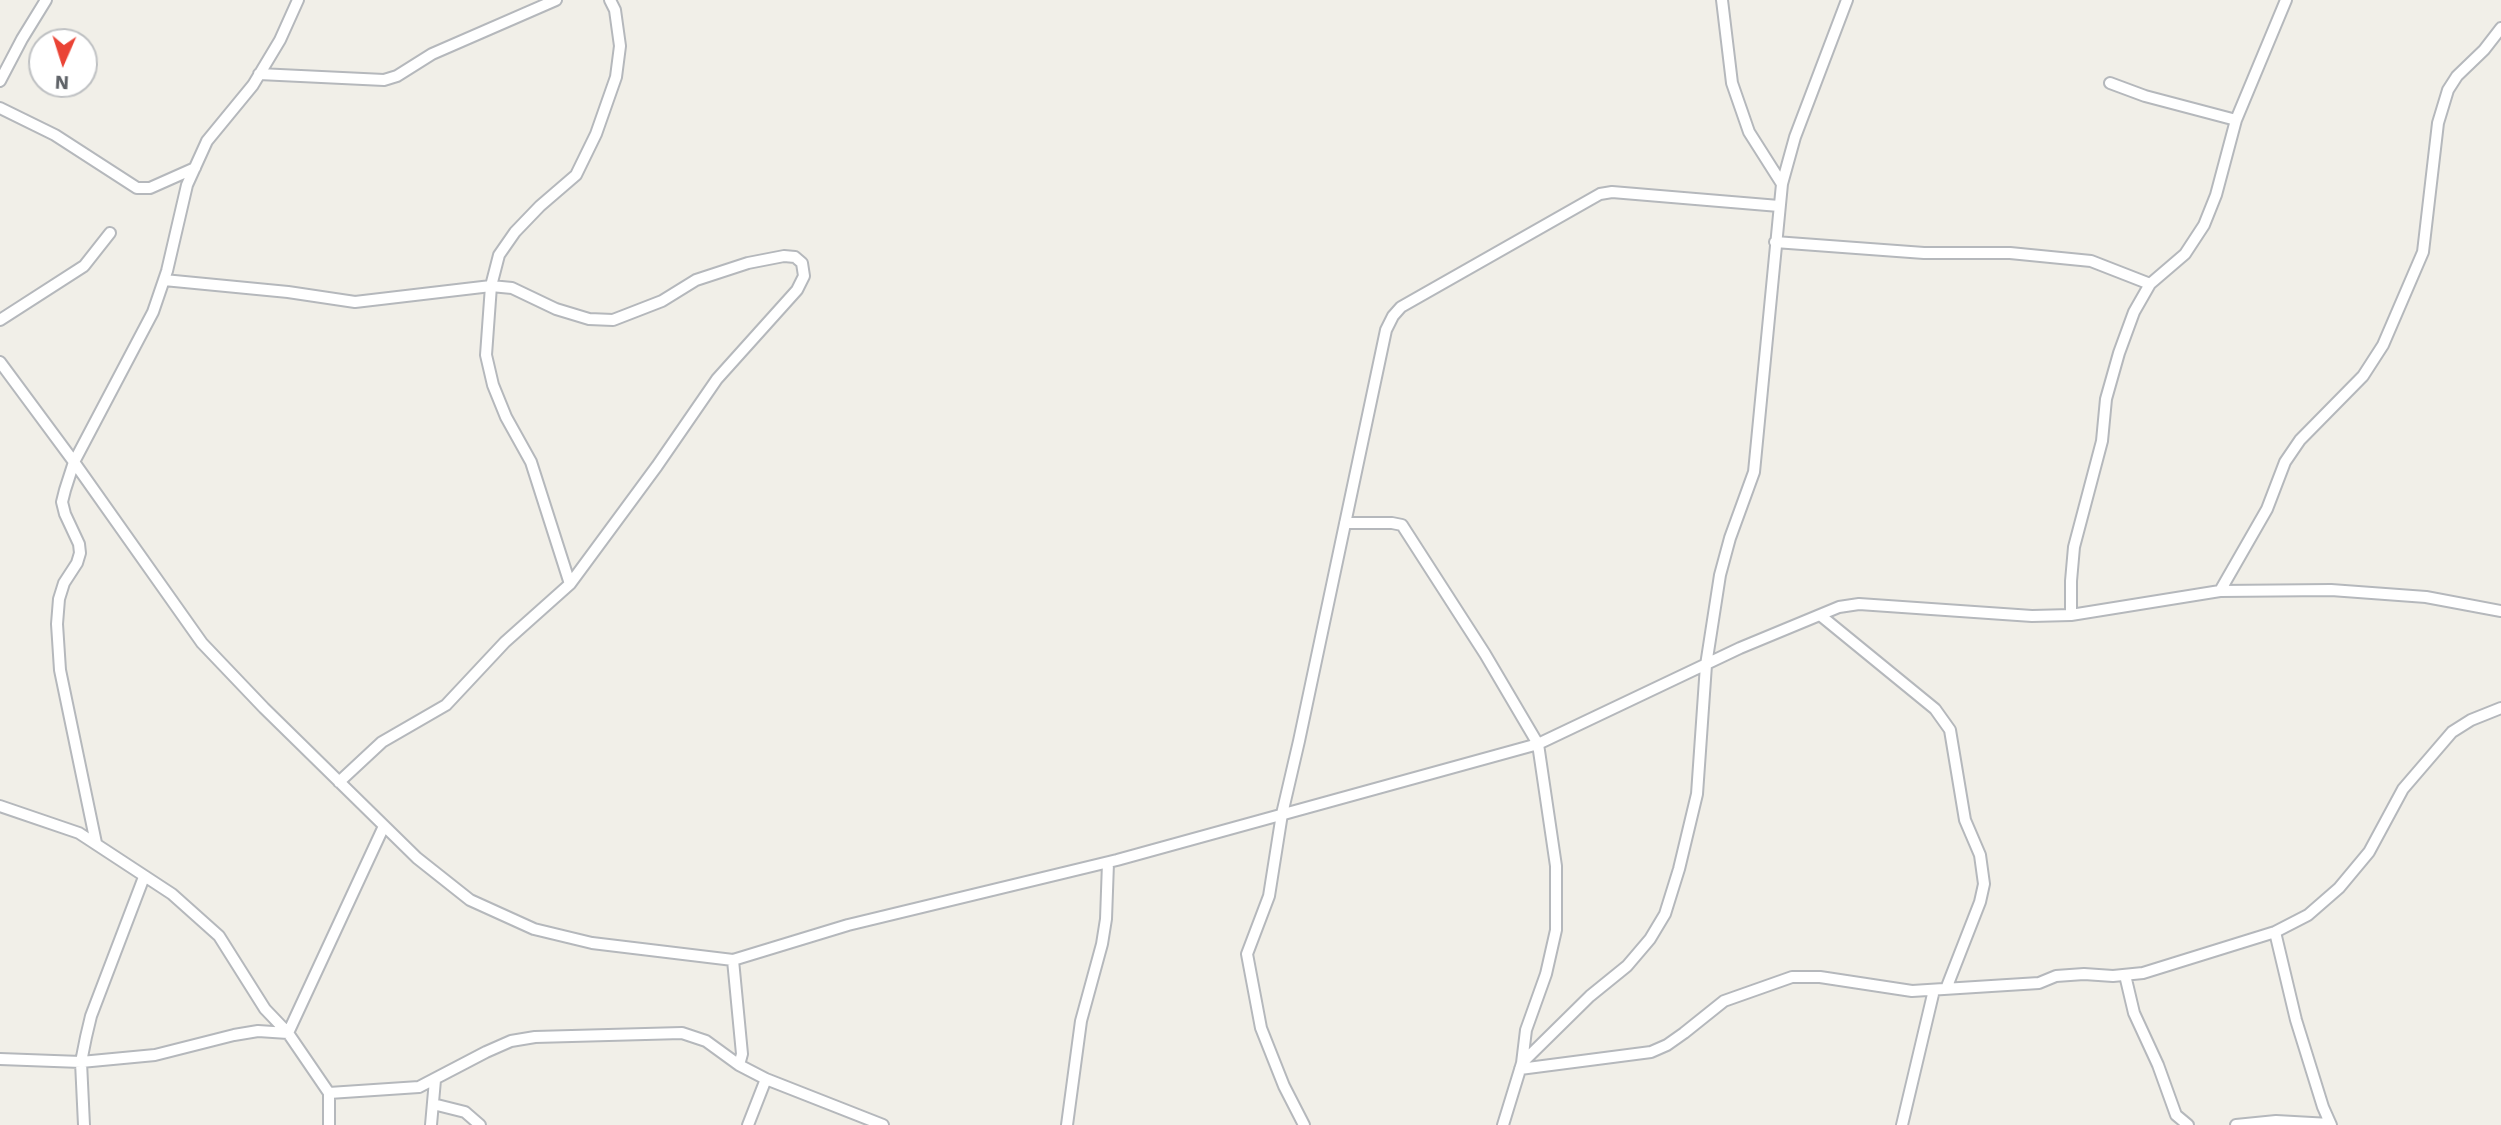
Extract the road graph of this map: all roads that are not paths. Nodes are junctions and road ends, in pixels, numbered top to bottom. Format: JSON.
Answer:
{"nodes":[{"id":1,"x":46,"y":0,"type":"edge"},
{"id":2,"x":299,"y":0,"type":"edge"},
{"id":3,"x":556,"y":0,"type":"edge"},
{"id":4,"x":610,"y":0,"type":"edge"},
{"id":5,"x":1722,"y":0,"type":"edge"},
{"id":6,"x":1847,"y":0,"type":"edge"},
{"id":7,"x":2286,"y":0,"type":"edge"},
{"id":8,"x":2501,"y":28,"type":"edge"},
{"id":9,"x":259,"y":74,"type":"junction"},
{"id":10,"x":0,"y":81,"type":"edge"},
{"id":11,"x":2110,"y":83,"type":"dead end"},
{"id":12,"x":0,"y":108,"type":"edge"},
{"id":13,"x":2236,"y":120,"type":"junction"},
{"id":14,"x":195,"y":168,"type":"junction"},
{"id":15,"x":1782,"y":184,"type":"junction"},
{"id":16,"x":1779,"y":206,"type":"junction"},
{"id":17,"x":110,"y":233,"type":"dead end"},
{"id":18,"x":1775,"y":242,"type":"junction"},
{"id":19,"x":164,"y":280,"type":"junction"},
{"id":20,"x":2150,"y":284,"type":"junction"},
{"id":21,"x":491,"y":286,"type":"junction"},
{"id":22,"x":0,"y":320,"type":"edge"},
{"id":23,"x":0,"y":362,"type":"edge"},
{"id":24,"x":74,"y":462,"type":"junction"},
{"id":25,"x":1345,"y":523,"type":"junction"},
{"id":26,"x":570,"y":584,"type":"junction"},
{"id":27,"x":2220,"y":591,"type":"junction"},
{"id":28,"x":2501,"y":611,"type":"edge"},
{"id":29,"x":1820,"y":615,"type":"junction"},
{"id":30,"x":2071,"y":615,"type":"junction"},
{"id":31,"x":1706,"y":665,"type":"junction"},
{"id":32,"x":2501,"y":708,"type":"edge"},
{"id":33,"x":1538,"y":744,"type":"junction"},
{"id":34,"x":339,"y":782,"type":"junction"},
{"id":35,"x":0,"y":806,"type":"edge"},
{"id":36,"x":1282,"y":814,"type":"junction"},
{"id":37,"x":384,"y":826,"type":"junction"},
{"id":38,"x":96,"y":843,"type":"junction"},
{"id":39,"x":1108,"y":863,"type":"junction"},
{"id":40,"x":144,"y":877,"type":"junction"},
{"id":41,"x":2275,"y":932,"type":"junction"},
{"id":42,"x":733,"y":960,"type":"junction"},
{"id":43,"x":2125,"y":975,"type":"junction"},
{"id":44,"x":1946,"y":989,"type":"junction"},
{"id":45,"x":1934,"y":990,"type":"junction"},
{"id":46,"x":288,"y":1033,"type":"junction"},
{"id":47,"x":0,"y":1059,"type":"edge"},
{"id":48,"x":81,"y":1062,"type":"junction"},
{"id":49,"x":739,"y":1065,"type":"junction"},
{"id":50,"x":1521,"y":1066,"type":"junction"},
{"id":51,"x":766,"y":1079,"type":"junction"},
{"id":52,"x":435,"y":1080,"type":"junction"},
{"id":53,"x":328,"y":1093,"type":"junction"},
{"id":54,"x":433,"y":1104,"type":"junction"},
{"id":55,"x":84,"y":1125,"type":"edge"},
{"id":56,"x":329,"y":1125,"type":"edge"},
{"id":57,"x":431,"y":1125,"type":"edge"},
{"id":58,"x":480,"y":1125,"type":"edge"},
{"id":59,"x":748,"y":1125,"type":"edge"},
{"id":60,"x":883,"y":1125,"type":"edge"},
{"id":61,"x":1067,"y":1125,"type":"edge"},
{"id":62,"x":1304,"y":1125,"type":"edge"},
{"id":63,"x":1503,"y":1125,"type":"edge"},
{"id":64,"x":1902,"y":1125,"type":"edge"},
{"id":65,"x":2188,"y":1125,"type":"edge"},
{"id":66,"x":2235,"y":1125,"type":"edge"},
{"id":67,"x":2330,"y":1125,"type":"edge"}],
"edges":[{"from":1,"to":10,"type":"street"},
{"from":2,"to":9,"type":"street"},
{"from":3,"to":9,"type":"street"},
{"from":4,"to":21,"type":"street"},
{"from":5,"to":15,"type":"street"},
{"from":6,"to":15,"type":"street"},
{"from":7,"to":13,"type":"street"},
{"from":8,"to":27,"type":"street"},
{"from":9,"to":14,"type":"street"},
{"from":11,"to":13,"type":"street"},
{"from":12,"to":14,"type":"street"},
{"from":13,"to":20,"type":"street"},
{"from":14,"to":19,"type":"street"},
{"from":15,"to":16,"type":"street"},
{"from":16,"to":18,"type":"street"},
{"from":16,"to":25,"type":"street"},
{"from":17,"to":22,"type":"street"},
{"from":18,"to":20,"type":"street"},
{"from":18,"to":31,"type":"street"},
{"from":19,"to":21,"type":"street"},
{"from":19,"to":24,"type":"street"},
{"from":20,"to":30,"type":"street"},
{"from":21,"to":26,"type":"street"},
{"from":21,"to":26,"type":"street"},
{"from":23,"to":24,"type":"street"},
{"from":24,"to":34,"type":"street"},
{"from":24,"to":38,"type":"street"},
{"from":25,"to":33,"type":"street"},
{"from":25,"to":36,"type":"street"},
{"from":26,"to":34,"type":"street"},
{"from":27,"to":28,"type":"street"},
{"from":27,"to":30,"type":"street"},
{"from":29,"to":30,"type":"street"},
{"from":29,"to":31,"type":"street"},
{"from":29,"to":44,"type":"street"},
{"from":31,"to":33,"type":"street"},
{"from":31,"to":50,"type":"street"},
{"from":32,"to":41,"type":"street"},
{"from":33,"to":36,"type":"street"},
{"from":33,"to":50,"type":"street"},
{"from":34,"to":37,"type":"street"},
{"from":35,"to":38,"type":"street"},
{"from":36,"to":39,"type":"street"},
{"from":36,"to":62,"type":"street"},
{"from":37,"to":42,"type":"street"},
{"from":37,"to":46,"type":"street"},
{"from":38,"to":40,"type":"street"},
{"from":39,"to":42,"type":"street"},
{"from":39,"to":61,"type":"street"},
{"from":40,"to":46,"type":"street"},
{"from":40,"to":48,"type":"street"},
{"from":41,"to":43,"type":"street"},
{"from":41,"to":67,"type":"street"},
{"from":42,"to":49,"type":"street"},
{"from":43,"to":44,"type":"street"},
{"from":43,"to":65,"type":"street"},
{"from":44,"to":45,"type":"street"},
{"from":45,"to":50,"type":"street"},
{"from":45,"to":64,"type":"street"},
{"from":46,"to":48,"type":"street"},
{"from":46,"to":53,"type":"street"},
{"from":47,"to":48,"type":"street"},
{"from":48,"to":55,"type":"street"},
{"from":49,"to":51,"type":"street"},
{"from":49,"to":52,"type":"street"},
{"from":50,"to":63,"type":"street"},
{"from":51,"to":59,"type":"street"},
{"from":51,"to":60,"type":"street"},
{"from":52,"to":53,"type":"street"},
{"from":52,"to":54,"type":"street"},
{"from":53,"to":56,"type":"street"},
{"from":54,"to":57,"type":"street"},
{"from":54,"to":58,"type":"street"},
{"from":66,"to":67,"type":"street"}]}
